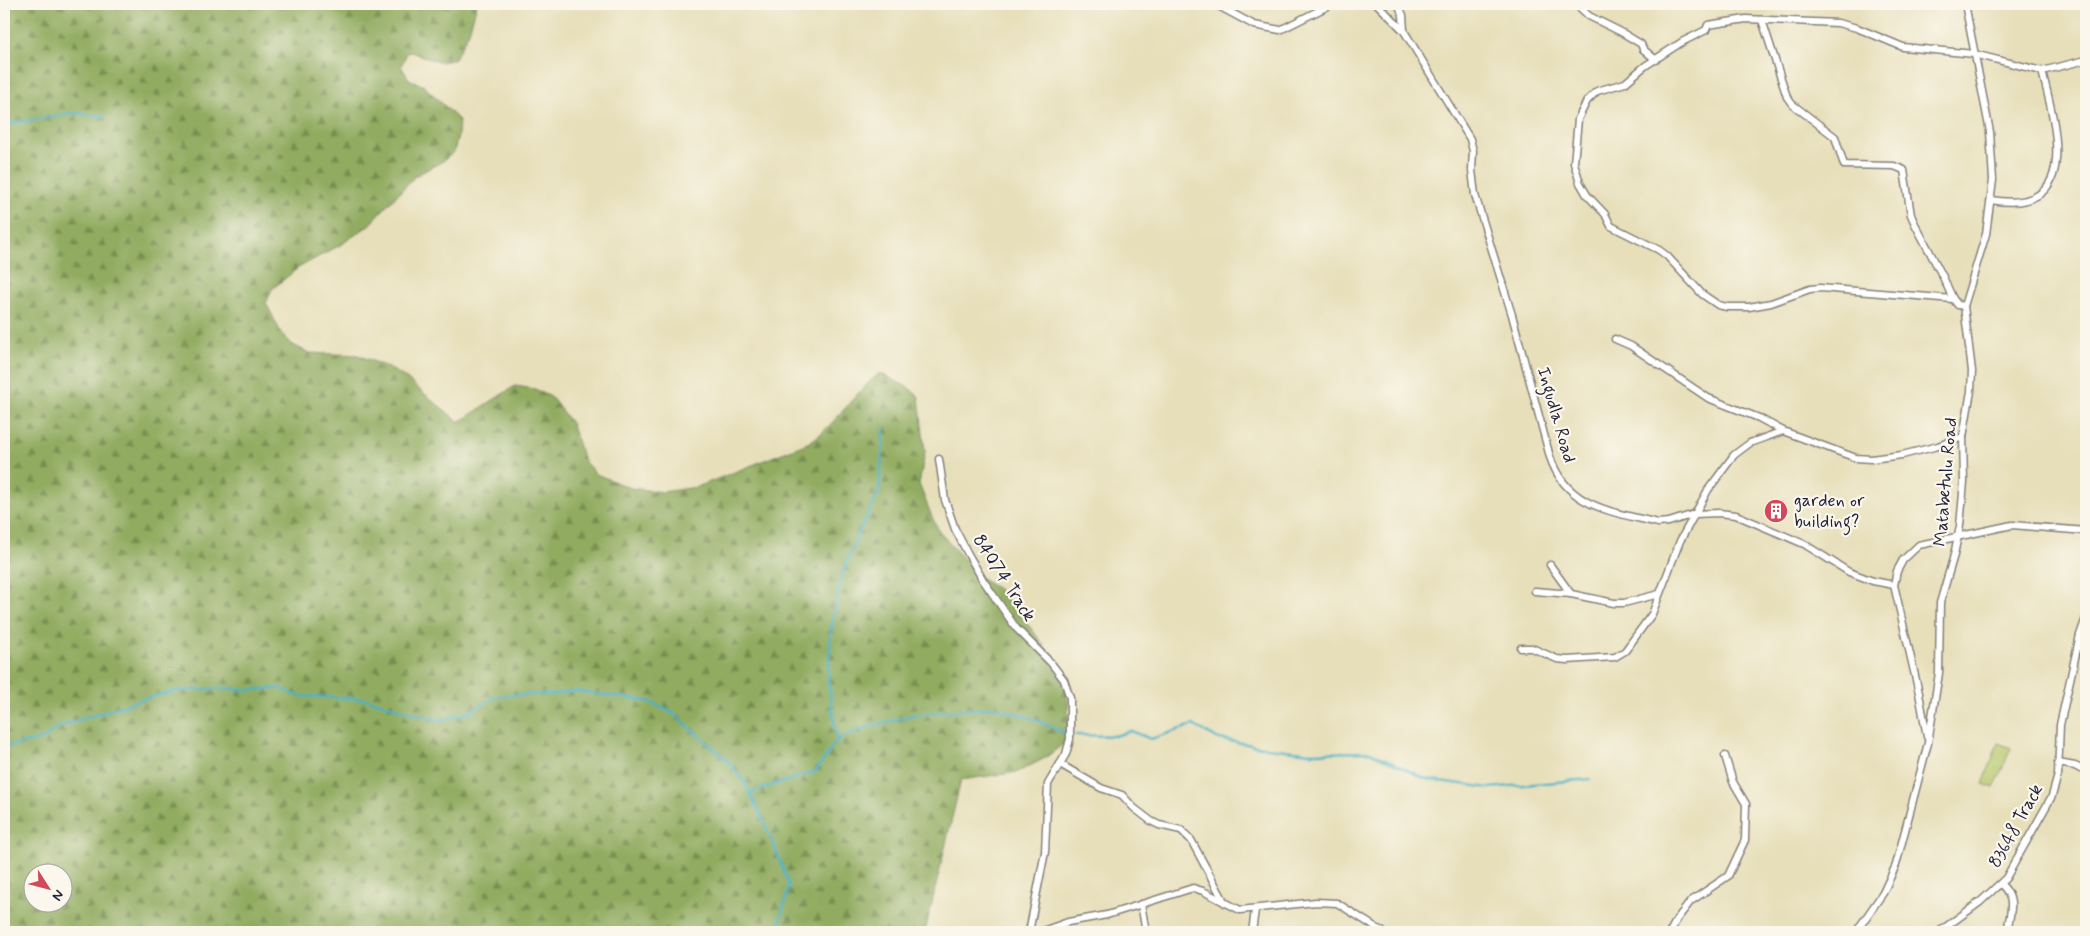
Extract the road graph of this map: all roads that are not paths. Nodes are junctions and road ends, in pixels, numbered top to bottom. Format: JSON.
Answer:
{"nodes":[{"id":1,"x":1215,"y":4,"type":"edge"},
{"id":2,"x":1332,"y":4,"type":"edge"},
{"id":3,"x":1377,"y":4,"type":"edge"},
{"id":4,"x":1398,"y":4,"type":"edge"},
{"id":5,"x":1576,"y":4,"type":"edge"},
{"id":6,"x":1965,"y":4,"type":"edge"},
{"id":7,"x":1762,"y":20,"type":"junction"},
{"id":8,"x":1404,"y":31,"type":"junction"},
{"id":9,"x":1974,"y":54,"type":"junction"},
{"id":10,"x":1656,"y":60,"type":"junction"},
{"id":11,"x":2086,"y":60,"type":"edge"},
{"id":12,"x":2042,"y":71,"type":"junction"},
{"id":13,"x":1991,"y":200,"type":"junction"},
{"id":14,"x":1953,"y":299,"type":"junction"},
{"id":15,"x":1964,"y":306,"type":"junction"},
{"id":16,"x":1615,"y":339,"type":"dead end"},
{"id":17,"x":1783,"y":431,"type":"junction"},
{"id":18,"x":1963,"y":437,"type":"junction"},
{"id":19,"x":939,"y":459,"type":"dead end"},
{"id":20,"x":1694,"y":514,"type":"junction"},
{"id":21,"x":2086,"y":531,"type":"edge"},
{"id":22,"x":1959,"y":538,"type":"junction"},
{"id":23,"x":1550,"y":565,"type":"dead end"},
{"id":24,"x":1894,"y":584,"type":"junction"},
{"id":25,"x":1536,"y":591,"type":"dead end"},
{"id":26,"x":1571,"y":594,"type":"junction"},
{"id":27,"x":1659,"y":594,"type":"junction"},
{"id":28,"x":2086,"y":618,"type":"edge"},
{"id":29,"x":1520,"y":648,"type":"dead end"},
{"id":30,"x":1928,"y":743,"type":"junction"},
{"id":31,"x":1725,"y":756,"type":"dead end"},
{"id":32,"x":2058,"y":763,"type":"junction"},
{"id":33,"x":1060,"y":764,"type":"junction"},
{"id":34,"x":2086,"y":772,"type":"edge"},
{"id":35,"x":2001,"y":884,"type":"junction"},
{"id":36,"x":1141,"y":904,"type":"junction"},
{"id":37,"x":1226,"y":904,"type":"junction"},
{"id":38,"x":1255,"y":910,"type":"junction"},
{"id":39,"x":1029,"y":932,"type":"edge"},
{"id":40,"x":1040,"y":932,"type":"edge"},
{"id":41,"x":1146,"y":932,"type":"edge"},
{"id":42,"x":1252,"y":932,"type":"edge"},
{"id":43,"x":1383,"y":932,"type":"edge"},
{"id":44,"x":1670,"y":932,"type":"edge"},
{"id":45,"x":1856,"y":932,"type":"edge"},
{"id":46,"x":1939,"y":932,"type":"edge"},
{"id":47,"x":2007,"y":932,"type":"edge"}],
"edges":[{"from":1,"to":2,"type":"street"},
{"from":3,"to":8,"type":"street","name":"Ingudla Road"},
{"from":4,"to":8,"type":"street"},
{"from":5,"to":10,"type":"street"},
{"from":6,"to":9,"type":"street","name":"Matabetulu Road"},
{"from":7,"to":9,"type":"street"},
{"from":7,"to":10,"type":"street"},
{"from":7,"to":14,"type":"street"},
{"from":8,"to":20,"type":"street","name":"Ingudla Road"},
{"from":9,"to":12,"type":"street"},
{"from":9,"to":13,"type":"street","name":"Matabetulu Road"},
{"from":10,"to":14,"type":"street"},
{"from":11,"to":12,"type":"street"},
{"from":12,"to":13,"type":"street"},
{"from":13,"to":15,"type":"street","name":"Matabetulu Road"},
{"from":14,"to":15,"type":"street"},
{"from":15,"to":18,"type":"street","name":"Matabetulu Road"},
{"from":16,"to":17,"type":"street"},
{"from":17,"to":18,"type":"street"},
{"from":17,"to":20,"type":"street"},
{"from":18,"to":22,"type":"street","name":"Matabetulu Road"},
{"from":19,"to":33,"type":"street","name":"84074 Track"},
{"from":20,"to":24,"type":"street","name":"Ingudla Road"},
{"from":20,"to":27,"type":"street"},
{"from":21,"to":22,"type":"street"},
{"from":22,"to":24,"type":"street"},
{"from":22,"to":30,"type":"street","name":"Matabetulu Road"},
{"from":23,"to":26,"type":"street"},
{"from":24,"to":30,"type":"street"},
{"from":25,"to":26,"type":"street"},
{"from":26,"to":27,"type":"street"},
{"from":27,"to":29,"type":"street"},
{"from":28,"to":32,"type":"street","name":"83648 Track"},
{"from":30,"to":45,"type":"street","name":"Matabetulu Road"},
{"from":31,"to":44,"type":"street"},
{"from":32,"to":34,"type":"street"},
{"from":32,"to":35,"type":"street","name":"83648 Track"},
{"from":33,"to":37,"type":"street"},
{"from":33,"to":39,"type":"street","name":"84074 Track"},
{"from":35,"to":46,"type":"street","name":"83648 Track"},
{"from":35,"to":47,"type":"street"},
{"from":36,"to":37,"type":"street"},
{"from":36,"to":40,"type":"street"},
{"from":36,"to":41,"type":"street"},
{"from":37,"to":38,"type":"street"},
{"from":38,"to":42,"type":"street"},
{"from":38,"to":43,"type":"street"}]}
